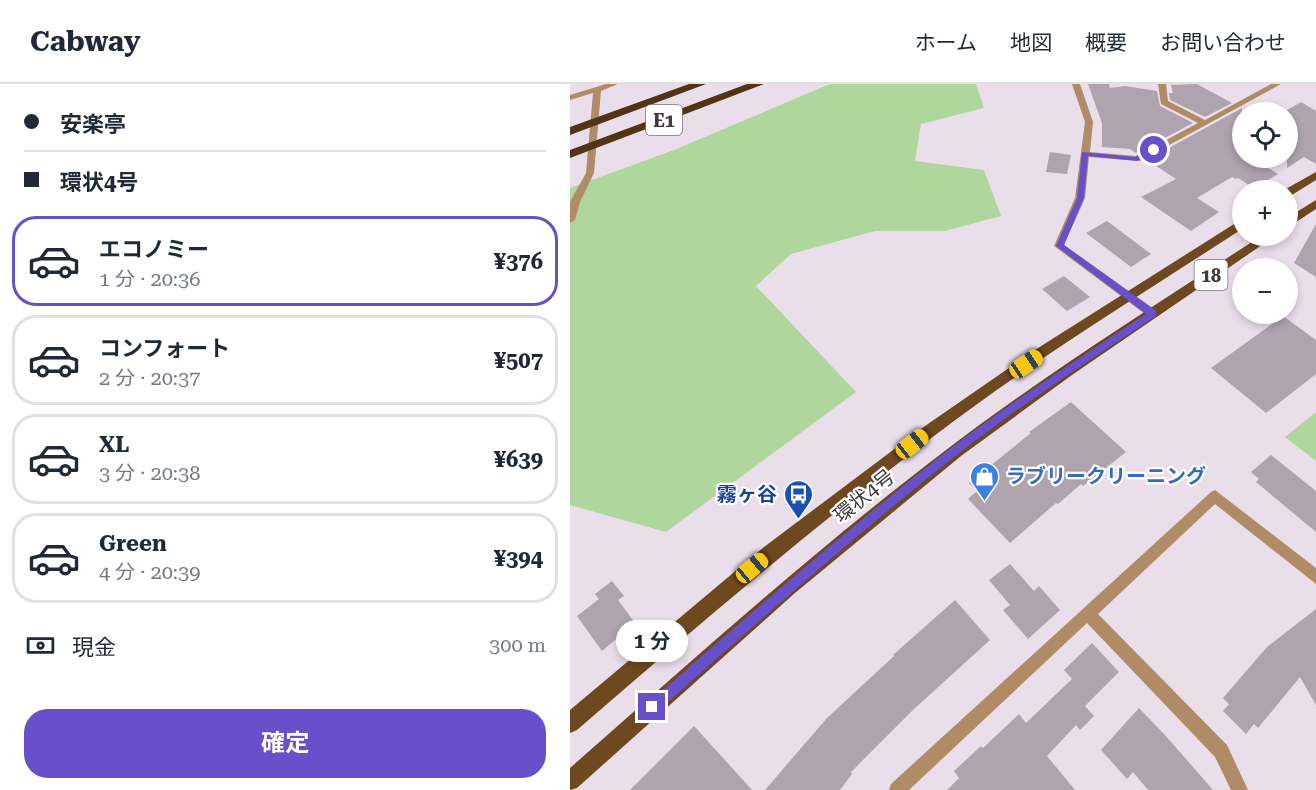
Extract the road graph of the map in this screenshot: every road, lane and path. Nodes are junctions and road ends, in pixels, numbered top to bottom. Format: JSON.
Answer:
{"nodes":[{"id":1,"x":614,"y":84,"type":"edge"},
{"id":2,"x":700,"y":84,"type":"edge"},
{"id":3,"x":758,"y":84,"type":"edge"},
{"id":4,"x":1076,"y":84,"type":"edge"},
{"id":5,"x":1162,"y":84,"type":"edge"},
{"id":6,"x":1277,"y":84,"type":"edge"},
{"id":7,"x":598,"y":93,"type":"junction"},
{"id":8,"x":570,"y":98,"type":"edge"},
{"id":9,"x":1205,"y":123,"type":"junction"},
{"id":10,"x":570,"y":131,"type":"edge"},
{"id":11,"x":570,"y":154,"type":"edge"},
{"id":12,"x":1084,"y":154,"type":"junction"},
{"id":13,"x":1316,"y":175,"type":"edge"},
{"id":14,"x":1298,"y":187,"type":"edge"},
{"id":15,"x":1316,"y":204,"type":"edge"},
{"id":16,"x":1298,"y":216,"type":"edge"},
{"id":17,"x":570,"y":220,"type":"edge"},
{"id":18,"x":1232,"y":229,"type":"edge"},
{"id":19,"x":1254,"y":246,"type":"edge"},
{"id":20,"x":1128,"y":297,"type":"junction"},
{"id":21,"x":1153,"y":314,"type":"junction"},
{"id":22,"x":1316,"y":578,"type":"edge"},
{"id":23,"x":1088,"y":613,"type":"junction"},
{"id":24,"x":570,"y":723,"type":"edge"},
{"id":25,"x":570,"y":780,"type":"edge"},
{"id":26,"x":900,"y":789,"type":"edge"},
{"id":27,"x":1240,"y":790,"type":"edge"}],
"edges":[{"from":1,"to":7,"type":"street"},
{"from":2,"to":10,"type":"highway","number":"E1"},
{"from":3,"to":11,"type":"highway","number":"E1"},
{"from":4,"to":12,"type":"street"},
{"from":5,"to":9,"type":"street"},
{"from":6,"to":9,"type":"street"},
{"from":7,"to":8,"type":"street"},
{"from":7,"to":17,"type":"street"},
{"from":9,"to":12,"type":"street"},
{"from":12,"to":20,"type":"street"},
{"from":13,"to":14,"type":"main road"},
{"from":15,"to":16,"type":"main road"},
{"from":18,"to":20,"type":"main road","name":"環状4号","number":"18"},
{"from":19,"to":21,"type":"main road","name":"環状4号","number":"18"},
{"from":20,"to":21,"type":"street"},
{"from":20,"to":24,"type":"main road","name":"環状4号","number":"18"},
{"from":21,"to":25,"type":"main road","name":"環状4号","number":"18"},
{"from":22,"to":23,"type":"street"},
{"from":23,"to":26,"type":"street"},
{"from":23,"to":27,"type":"street"}]}
